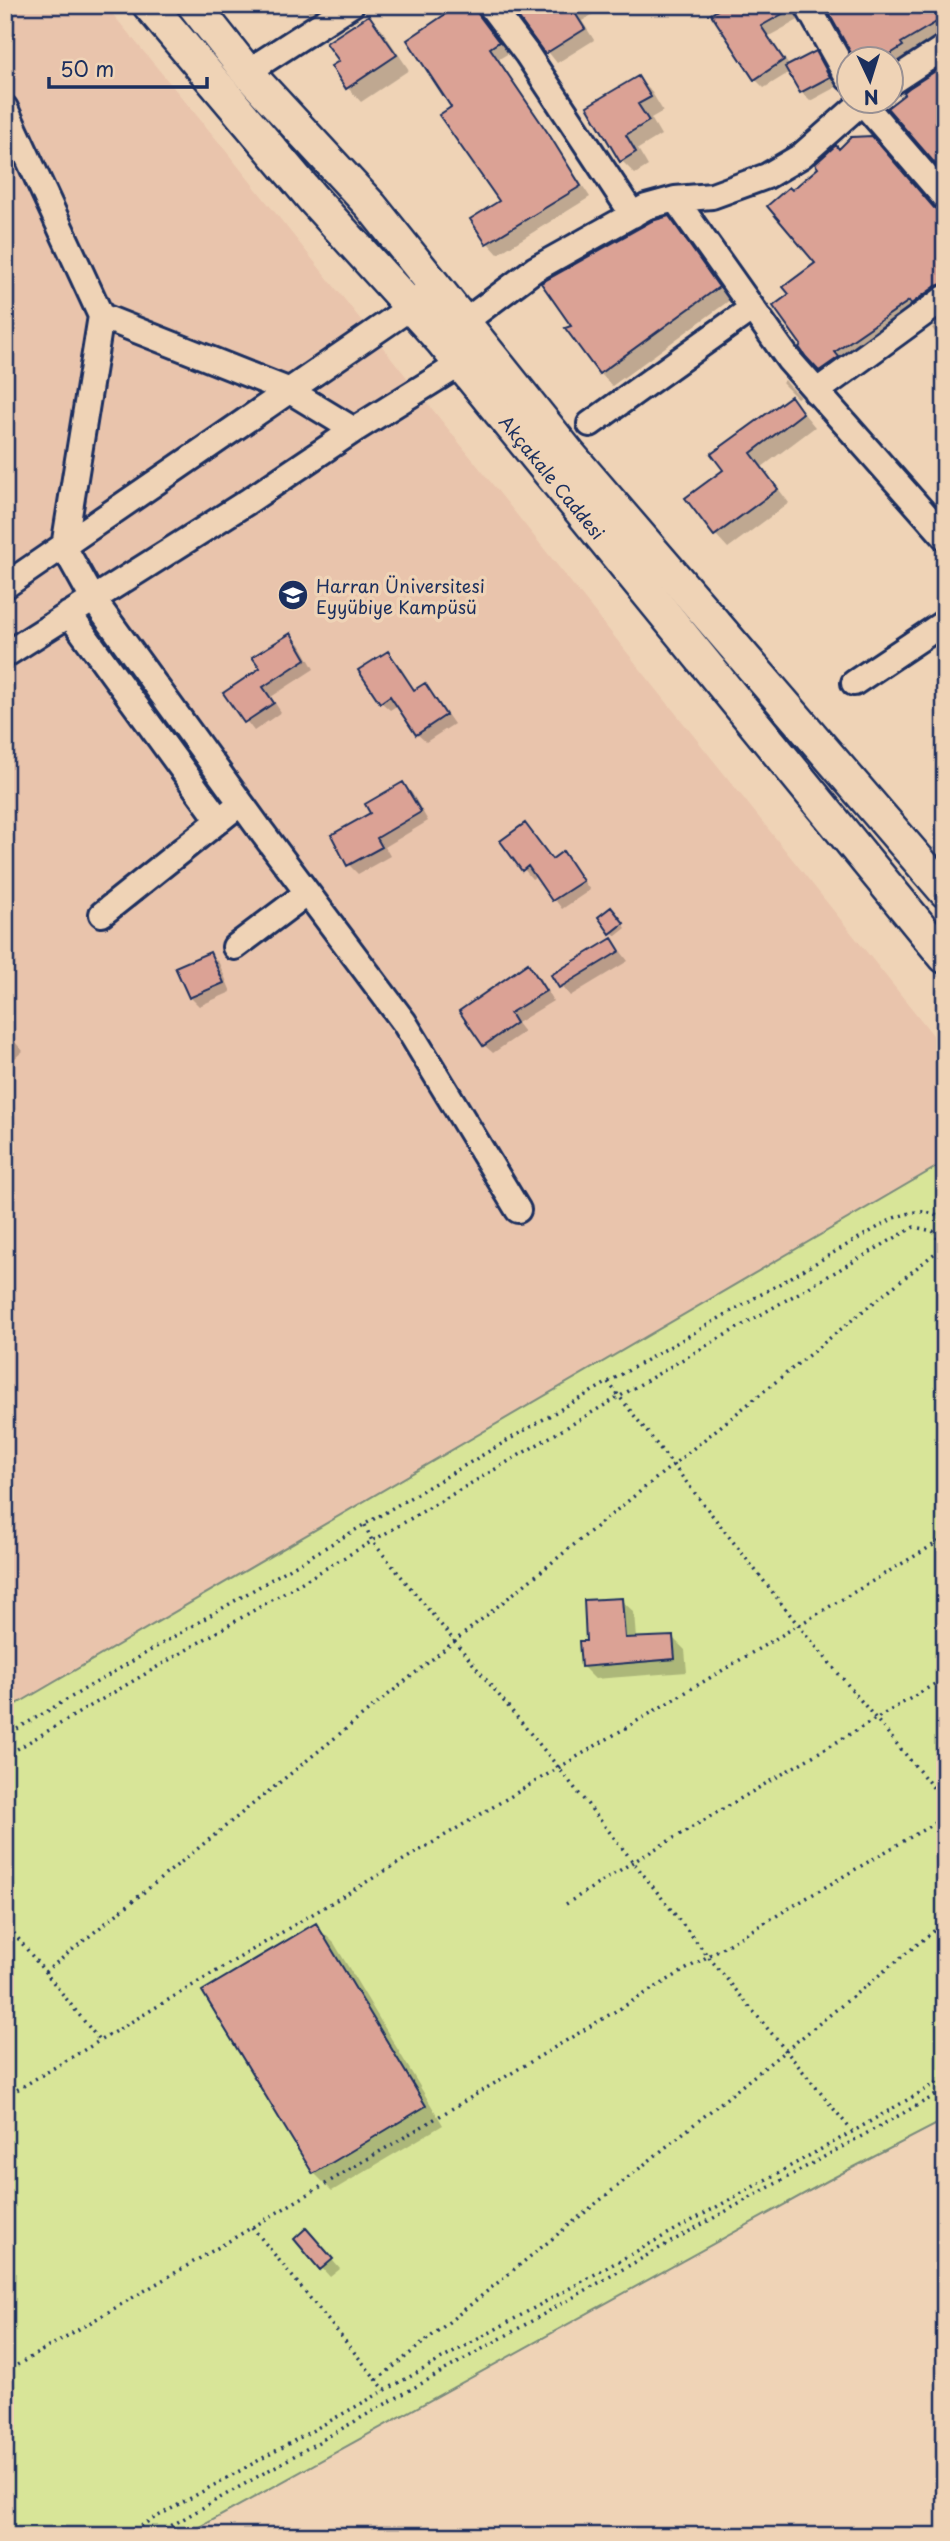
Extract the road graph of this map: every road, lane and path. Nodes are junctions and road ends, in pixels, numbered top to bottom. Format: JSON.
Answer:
{"nodes":[{"id":1,"x":149,"y":5,"type":"edge"},
{"id":2,"x":194,"y":5,"type":"edge"},
{"id":3,"x":351,"y":5,"type":"edge"},
{"id":4,"x":490,"y":5,"type":"edge"},
{"id":5,"x":807,"y":5,"type":"edge"},
{"id":6,"x":945,"y":47,"type":"edge"},
{"id":7,"x":834,"y":52,"type":"edge"},
{"id":8,"x":247,"y":72,"type":"junction"},
{"id":9,"x":904,"y":74,"type":"edge"},
{"id":10,"x":5,"y":108,"type":"edge"},
{"id":11,"x":846,"y":116,"type":"edge"},
{"id":12,"x":874,"y":116,"type":"edge"},
{"id":13,"x":945,"y":198,"type":"edge"},
{"id":14,"x":675,"y":199,"type":"junction"},
{"id":15,"x":633,"y":215,"type":"junction"},
{"id":16,"x":433,"y":283,"type":"junction"},
{"id":17,"x":945,"y":299,"type":"edge"},
{"id":18,"x":411,"y":307,"type":"junction"},
{"id":19,"x":751,"y":309,"type":"junction"},
{"id":20,"x":101,"y":316,"type":"junction"},
{"id":21,"x":453,"y":331,"type":"junction"},
{"id":22,"x":472,"y":356,"type":"junction"},
{"id":23,"x":290,"y":391,"type":"junction"},
{"id":24,"x":816,"y":392,"type":"junction"},
{"id":25,"x":590,"y":424,"type":"dead end"},
{"id":26,"x":354,"y":430,"type":"junction"},
{"id":27,"x":945,"y":537,"type":"edge"},
{"id":28,"x":64,"y":547,"type":"junction"},
{"id":29,"x":5,"y":586,"type":"edge"},
{"id":30,"x":93,"y":599,"type":"junction"},
{"id":31,"x":69,"y":614,"type":"junction"},
{"id":32,"x":945,"y":622,"type":"edge"},
{"id":33,"x":5,"y":654,"type":"edge"},
{"id":34,"x":854,"y":683,"type":"dead end"},
{"id":35,"x":241,"y":803,"type":"junction"},
{"id":36,"x":219,"y":820,"type":"junction"},
{"id":37,"x":945,"y":891,"type":"edge"},
{"id":38,"x":307,"y":893,"type":"junction"},
{"id":39,"x":102,"y":914,"type":"dead end"},
{"id":40,"x":235,"y":947,"type":"dead end"},
{"id":41,"x":945,"y":957,"type":"edge"},
{"id":42,"x":518,"y":1210,"type":"dead end"},
{"id":43,"x":945,"y":1222,"type":"edge"},
{"id":44,"x":944,"y":1247,"type":"edge"},
{"id":45,"x":608,"y":1382,"type":"junction"},
{"id":46,"x":620,"y":1397,"type":"junction"},
{"id":47,"x":673,"y":1465,"type":"junction"},
{"id":48,"x":365,"y":1525,"type":"junction"},
{"id":49,"x":945,"y":1538,"type":"edge"},
{"id":50,"x":372,"y":1541,"type":"junction"},
{"id":51,"x":799,"y":1626,"type":"junction"},
{"id":52,"x":455,"y":1643,"type":"junction"},
{"id":53,"x":945,"y":1678,"type":"edge"},
{"id":54,"x":877,"y":1718,"type":"junction"},
{"id":55,"x":5,"y":1736,"type":"edge"},
{"id":56,"x":5,"y":1756,"type":"edge"},
{"id":57,"x":558,"y":1767,"type":"junction"},
{"id":58,"x":945,"y":1802,"type":"edge"},
{"id":59,"x":945,"y":1817,"type":"edge"},
{"id":60,"x":633,"y":1862,"type":"junction"},
{"id":61,"x":566,"y":1904,"type":"dead end"},
{"id":62,"x":5,"y":1922,"type":"edge"},
{"id":63,"x":945,"y":1922,"type":"edge"},
{"id":64,"x":706,"y":1955,"type":"junction"},
{"id":65,"x":46,"y":1972,"type":"junction"},
{"id":66,"x":100,"y":2041,"type":"junction"},
{"id":67,"x":786,"y":2050,"type":"junction"},
{"id":68,"x":945,"y":2078,"type":"edge"},
{"id":69,"x":945,"y":2090,"type":"edge"},
{"id":70,"x":5,"y":2097,"type":"edge"},
{"id":71,"x":852,"y":2132,"type":"junction"},
{"id":72,"x":252,"y":2227,"type":"junction"},
{"id":73,"x":5,"y":2372,"type":"edge"},
{"id":74,"x":377,"y":2380,"type":"junction"},
{"id":75,"x":385,"y":2390,"type":"junction"},
{"id":76,"x":122,"y":2536,"type":"edge"},
{"id":77,"x":153,"y":2536,"type":"edge"}],
"edges":[{"from":1,"to":18,"type":"main road","name":"Akçakale Caddesi"},
{"from":2,"to":8,"type":"main road","name":"Akçakale Caddesi"},
{"from":3,"to":8,"type":"street"},
{"from":4,"to":15,"type":"street"},
{"from":5,"to":7,"type":"street"},
{"from":6,"to":9,"type":"street"},
{"from":8,"to":16,"type":"main road","name":"Akçakale Caddesi"},
{"from":10,"to":20,"type":"street"},
{"from":11,"to":14,"type":"street"},
{"from":12,"to":13,"type":"street"},
{"from":14,"to":15,"type":"street"},
{"from":14,"to":19,"type":"street"},
{"from":15,"to":21,"type":"street"},
{"from":16,"to":18,"type":"street"},
{"from":16,"to":21,"type":"main road","name":"Akçakale Caddesi"},
{"from":17,"to":24,"type":"street"},
{"from":18,"to":21,"type":"main road","name":"Akçakale Caddesi"},
{"from":18,"to":23,"type":"street"},
{"from":19,"to":24,"type":"street"},
{"from":19,"to":25,"type":"street"},
{"from":20,"to":23,"type":"street"},
{"from":20,"to":28,"type":"street"},
{"from":21,"to":22,"type":"main road","name":"Akçakale Caddesi"},
{"from":22,"to":26,"type":"street"},
{"from":22,"to":37,"type":"main road","name":"Akçakale Caddesi"},
{"from":22,"to":41,"type":"main road","name":"Akçakale Caddesi"},
{"from":23,"to":26,"type":"street"},
{"from":23,"to":28,"type":"street"},
{"from":24,"to":27,"type":"street"},
{"from":26,"to":30,"type":"street"},
{"from":28,"to":29,"type":"street"},
{"from":28,"to":30,"type":"street"},
{"from":30,"to":31,"type":"street"},
{"from":30,"to":35,"type":"street"},
{"from":31,"to":33,"type":"street"},
{"from":31,"to":36,"type":"street"},
{"from":32,"to":34,"type":"street"},
{"from":35,"to":36,"type":"street"},
{"from":35,"to":38,"type":"street"},
{"from":36,"to":39,"type":"street"},
{"from":38,"to":40,"type":"street"},
{"from":38,"to":42,"type":"street"},
{"from":43,"to":45,"type":"path"},
{"from":44,"to":46,"type":"path"},
{"from":44,"to":47,"type":"path"},
{"from":45,"to":46,"type":"path"},
{"from":45,"to":48,"type":"path"},
{"from":46,"to":47,"type":"path"},
{"from":46,"to":50,"type":"path"},
{"from":47,"to":51,"type":"path"},
{"from":47,"to":52,"type":"path"},
{"from":48,"to":50,"type":"path"},
{"from":48,"to":55,"type":"path"},
{"from":49,"to":51,"type":"path"},
{"from":50,"to":52,"type":"path"},
{"from":50,"to":56,"type":"path"},
{"from":51,"to":54,"type":"path"},
{"from":51,"to":57,"type":"path"},
{"from":52,"to":57,"type":"path"},
{"from":52,"to":65,"type":"path"},
{"from":53,"to":54,"type":"path"},
{"from":54,"to":58,"type":"path"},
{"from":54,"to":60,"type":"path"},
{"from":57,"to":60,"type":"path"},
{"from":57,"to":66,"type":"path"},
{"from":59,"to":64,"type":"path"},
{"from":60,"to":61,"type":"path"},
{"from":60,"to":64,"type":"path"},
{"from":62,"to":65,"type":"path"},
{"from":63,"to":67,"type":"path"},
{"from":64,"to":67,"type":"path"},
{"from":64,"to":72,"type":"path"},
{"from":65,"to":66,"type":"path"},
{"from":66,"to":70,"type":"path"},
{"from":67,"to":71,"type":"path"},
{"from":67,"to":74,"type":"path"},
{"from":68,"to":71,"type":"path"},
{"from":69,"to":77,"type":"path"},
{"from":71,"to":75,"type":"path"},
{"from":72,"to":73,"type":"path"},
{"from":72,"to":74,"type":"path"},
{"from":74,"to":75,"type":"path"},
{"from":75,"to":76,"type":"path"}]}
